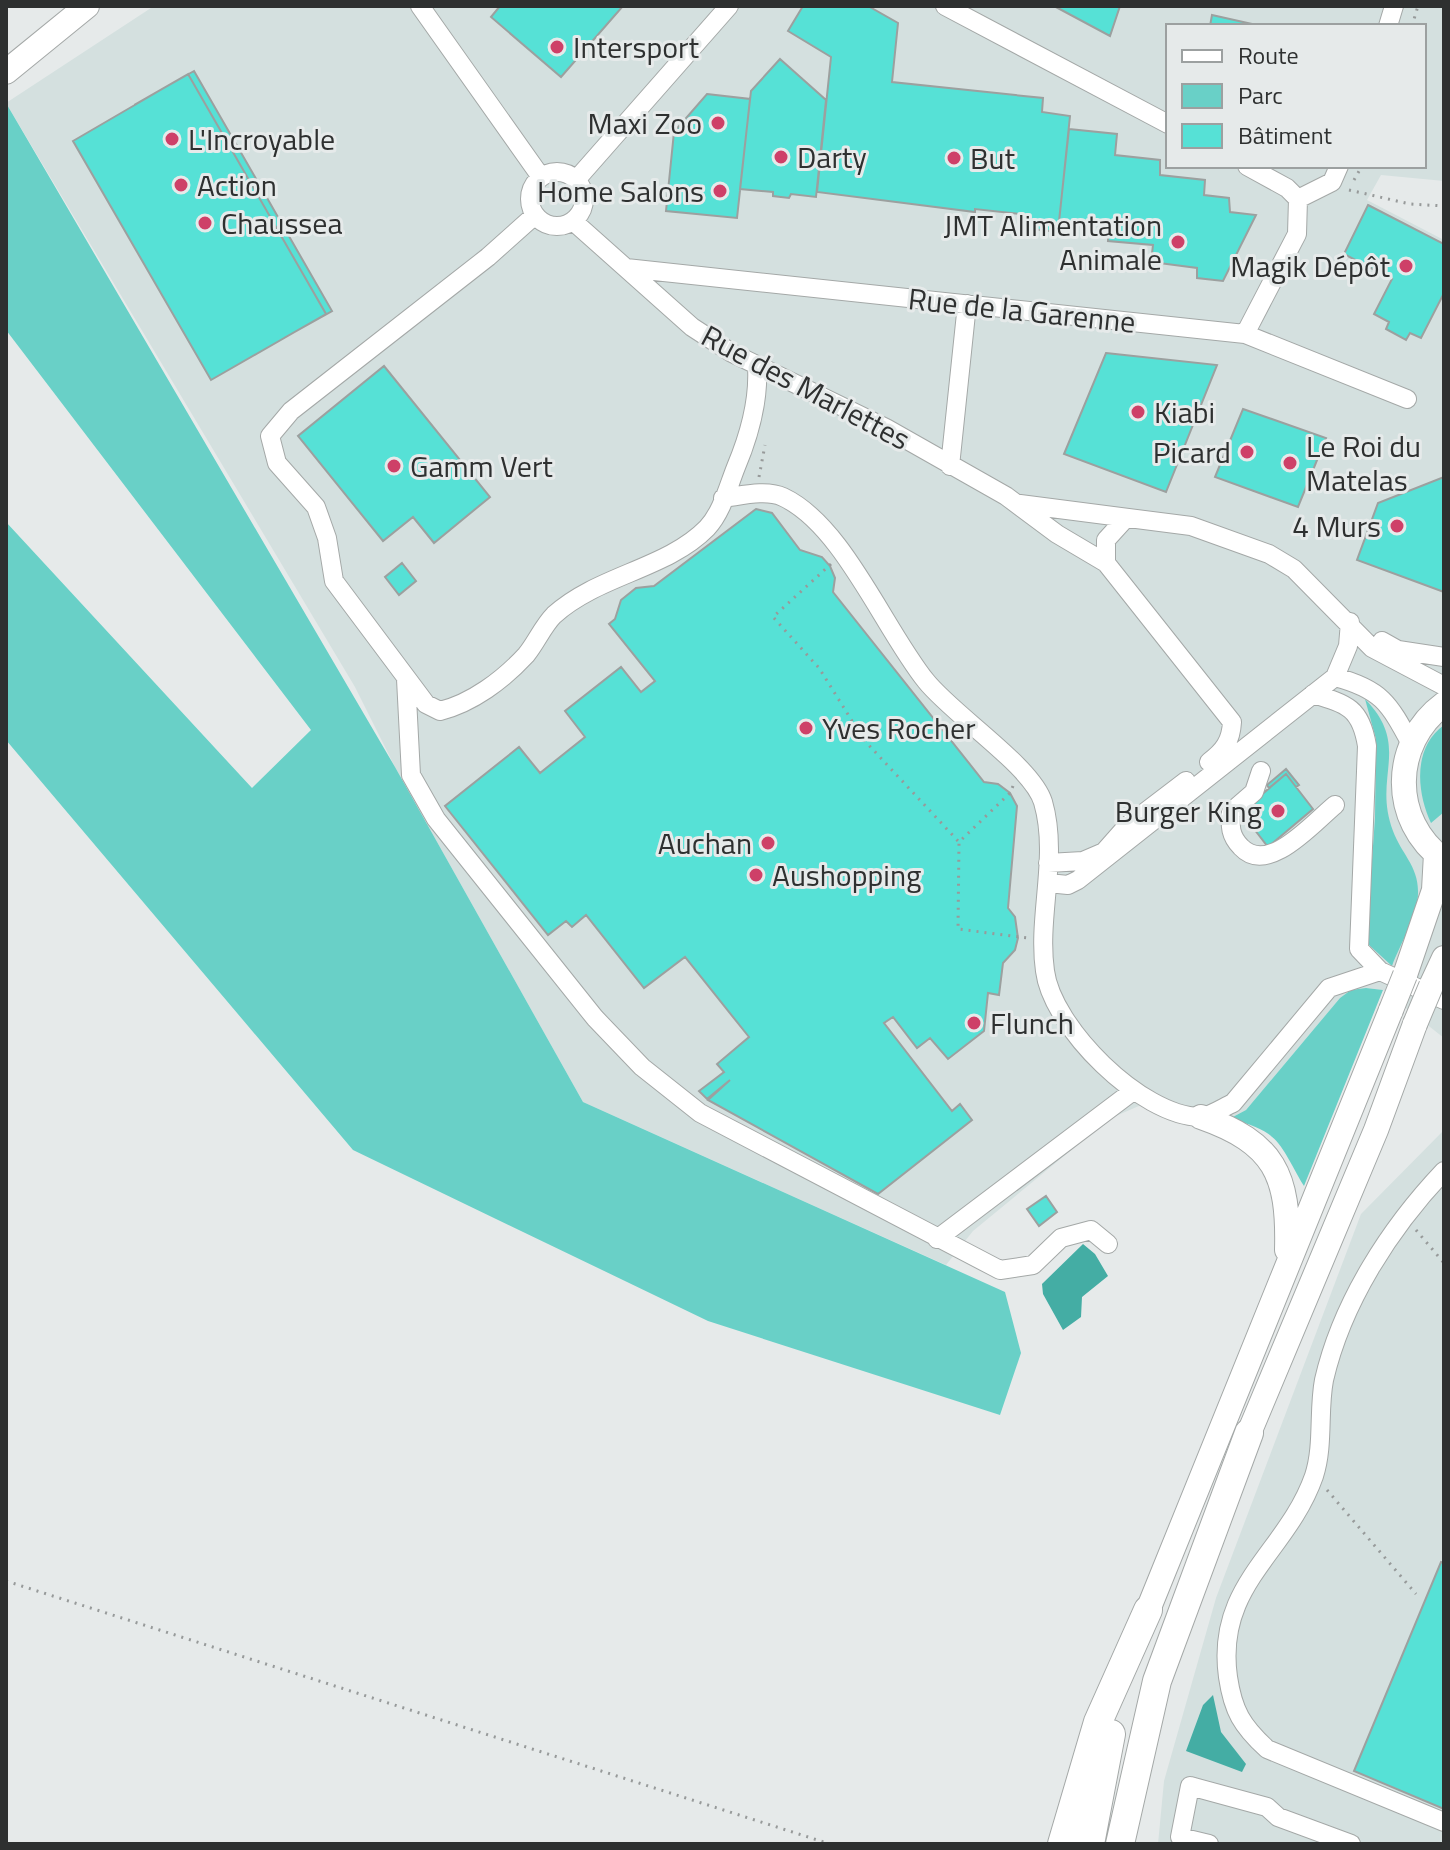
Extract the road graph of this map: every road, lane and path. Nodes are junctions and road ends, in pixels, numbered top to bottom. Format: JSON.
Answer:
{"nodes":[{"id":1,"x":87,"y":6,"type":"edge"},
{"id":2,"x":729,"y":6,"type":"edge"},
{"id":3,"x":945,"y":6,"type":"edge"},
{"id":4,"x":424,"y":8,"type":"edge"},
{"id":5,"x":6,"y":72,"type":"edge"},
{"id":6,"x":1166,"y":123,"type":"edge"},
{"id":7,"x":1251,"y":168,"type":"edge"},
{"id":8,"x":1335,"y":174,"type":"edge"},
{"id":9,"x":541,"y":177,"type":"junction"},
{"id":10,"x":576,"y":180,"type":"junction"},
{"id":11,"x":1298,"y":199,"type":"junction"},
{"id":12,"x":1444,"y":206,"type":"edge"},
{"id":13,"x":535,"y":215,"type":"junction"},
{"id":14,"x":573,"y":221,"type":"junction"},
{"id":15,"x":626,"y":268,"type":"junction"},
{"id":16,"x":967,"y":304,"type":"junction"},
{"id":17,"x":1245,"y":334,"type":"junction"},
{"id":18,"x":757,"y":367,"type":"junction"},
{"id":19,"x":1407,"y":399,"type":"dead end"},
{"id":20,"x":950,"y":466,"type":"junction"},
{"id":21,"x":723,"y":498,"type":"junction"},
{"id":22,"x":1016,"y":504,"type":"junction"},
{"id":23,"x":1126,"y":518,"type":"junction"},
{"id":24,"x":1106,"y":563,"type":"junction"},
{"id":25,"x":830,"y":566,"type":"dead end"},
{"id":26,"x":1350,"y":622,"type":"junction"},
{"id":27,"x":1444,"y":657,"type":"edge"},
{"id":28,"x":1335,"y":677,"type":"junction"},
{"id":29,"x":406,"y":679,"type":"junction"},
{"id":30,"x":1444,"y":686,"type":"edge"},
{"id":31,"x":1313,"y":694,"type":"junction"},
{"id":32,"x":1444,"y":704,"type":"edge"},
{"id":33,"x":1232,"y":722,"type":"junction"},
{"id":34,"x":1269,"y":726,"type":"junction"},
{"id":35,"x":1411,"y":744,"type":"junction"},
{"id":36,"x":1261,"y":771,"type":"dead end"},
{"id":37,"x":1010,"y":793,"type":"dead end"},
{"id":38,"x":1335,"y":805,"type":"dead end"},
{"id":39,"x":959,"y":842,"type":"junction"},
{"id":40,"x":1440,"y":857,"type":"edge"},
{"id":41,"x":1048,"y":863,"type":"junction"},
{"id":42,"x":1048,"y":883,"type":"junction"},
{"id":43,"x":1018,"y":938,"type":"dead end"},
{"id":44,"x":1444,"y":958,"type":"edge"},
{"id":45,"x":1380,"y":971,"type":"junction"},
{"id":46,"x":1437,"y":993,"type":"edge"},
{"id":47,"x":1133,"y":1091,"type":"junction"},
{"id":48,"x":1201,"y":1117,"type":"junction"},
{"id":49,"x":1444,"y":1171,"type":"edge"},
{"id":50,"x":1405,"y":1218,"type":"junction"},
{"id":51,"x":937,"y":1239,"type":"junction"},
{"id":52,"x":1108,"y":1244,"type":"dead end"},
{"id":53,"x":1444,"y":1263,"type":"edge"},
{"id":54,"x":1287,"y":1266,"type":"junction"},
{"id":55,"x":1249,"y":1433,"type":"joint"},
{"id":56,"x":1314,"y":1475,"type":"junction"},
{"id":57,"x":6,"y":1581,"type":"edge"},
{"id":58,"x":1416,"y":1594,"type":"dead end"},
{"id":59,"x":1148,"y":1610,"type":"junction"},
{"id":60,"x":1444,"y":1822,"type":"edge"},
{"id":61,"x":830,"y":1844,"type":"edge"},
{"id":62,"x":1062,"y":1844,"type":"edge"},
{"id":63,"x":1090,"y":1844,"type":"edge"},
{"id":64,"x":1120,"y":1844,"type":"edge"},
{"id":65,"x":1209,"y":1844,"type":"edge"},
{"id":66,"x":1351,"y":1844,"type":"edge"}],
"edges":[{"from":1,"to":5,"type":"main road"},
{"from":2,"to":10,"type":"street"},
{"from":3,"to":6,"type":"street"},
{"from":4,"to":9,"type":"street"},
{"from":7,"to":11,"type":"street"},
{"from":8,"to":11,"type":"street"},
{"from":8,"to":12,"type":"path"},
{"from":9,"to":10,"type":"street"},
{"from":9,"to":13,"type":"street"},
{"from":10,"to":14,"type":"street"},
{"from":11,"to":17,"type":"street"},
{"from":13,"to":14,"type":"street"},
{"from":13,"to":29,"type":"street"},
{"from":14,"to":15,"type":"street","name":"Rue des Marlettes"},
{"from":15,"to":16,"type":"street","name":"Rue de la Garenne"},
{"from":15,"to":18,"type":"street","name":"Rue des Marlettes"},
{"from":16,"to":17,"type":"street","name":"Rue de la Garenne"},
{"from":16,"to":20,"type":"street"},
{"from":17,"to":19,"type":"street","name":"Rue de la Garenne"},
{"from":18,"to":20,"type":"street","name":"Rue des Marlettes"},
{"from":18,"to":21,"type":"street"},
{"from":20,"to":22,"type":"street","name":"Rue des Marlettes"},
{"from":21,"to":29,"type":"street"},
{"from":21,"to":41,"type":"street"},
{"from":22,"to":23,"type":"street","name":"Rue des Marlettes"},
{"from":22,"to":24,"type":"street","name":"Rue des Marlettes"},
{"from":23,"to":24,"type":"street"},
{"from":23,"to":26,"type":"street","name":"Rue des Marlettes"},
{"from":24,"to":33,"type":"street","name":"Rue des Marlettes"},
{"from":25,"to":39,"type":"path"},
{"from":26,"to":27,"type":"street"},
{"from":26,"to":28,"type":"street"},
{"from":26,"to":30,"type":"street"},
{"from":28,"to":31,"type":"street"},
{"from":28,"to":35,"type":"street"},
{"from":29,"to":51,"type":"street"},
{"from":31,"to":34,"type":"street"},
{"from":31,"to":45,"type":"street"},
{"from":32,"to":35,"type":"main road"},
{"from":33,"to":34,"type":"street"},
{"from":33,"to":41,"type":"street"},
{"from":34,"to":42,"type":"street"},
{"from":35,"to":40,"type":"main road"},
{"from":36,"to":38,"type":"street"},
{"from":37,"to":39,"type":"path"},
{"from":39,"to":43,"type":"path"},
{"from":40,"to":54,"type":"main road","bridge":true},
{"from":41,"to":42,"type":"street"},
{"from":42,"to":47,"type":"street"},
{"from":44,"to":46,"type":"main road"},
{"from":45,"to":46,"type":"street"},
{"from":45,"to":48,"type":"street"},
{"from":46,"to":55,"type":"main road","bridge":true},
{"from":47,"to":48,"type":"street"},
{"from":47,"to":51,"type":"street"},
{"from":48,"to":54,"type":"main road"},
{"from":49,"to":50,"type":"street"},
{"from":50,"to":53,"type":"path"},
{"from":50,"to":56,"type":"street"},
{"from":51,"to":52,"type":"street"},
{"from":54,"to":59,"type":"main road"},
{"from":55,"to":64,"type":"highway"},
{"from":56,"to":58,"type":"path"},
{"from":56,"to":60,"type":"street"},
{"from":57,"to":61,"type":"path"},
{"from":59,"to":62,"type":"highway"},
{"from":59,"to":63,"type":"highway"},
{"from":65,"to":66,"type":"street"}]}
